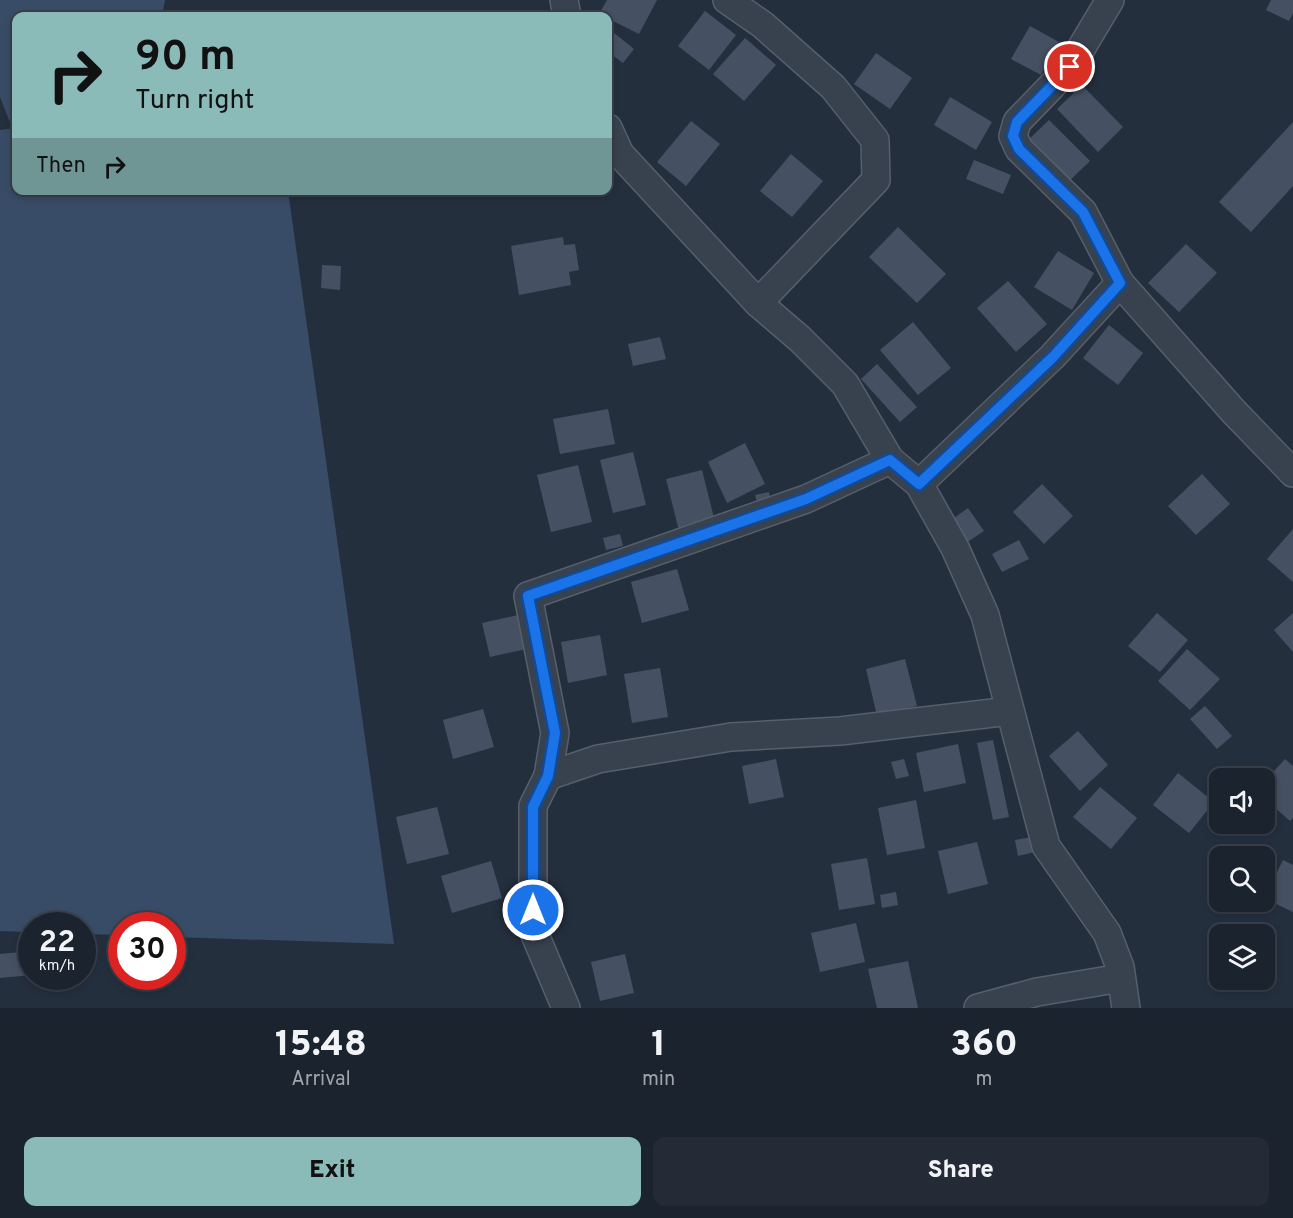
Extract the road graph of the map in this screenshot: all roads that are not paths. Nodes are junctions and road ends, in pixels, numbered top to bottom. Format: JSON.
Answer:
{"nodes":[{"id":1,"x":727,"y":0,"type":"edge"},
{"id":2,"x":1110,"y":0,"type":"edge"},
{"id":3,"x":612,"y":137,"type":"edge"},
{"id":4,"x":1120,"y":283,"type":"junction"},
{"id":5,"x":758,"y":303,"type":"junction"},
{"id":6,"x":890,"y":460,"type":"junction"},
{"id":7,"x":1293,"y":473,"type":"edge"},
{"id":8,"x":919,"y":484,"type":"junction"},
{"id":9,"x":1010,"y":711,"type":"junction"},
{"id":10,"x":548,"y":776,"type":"junction"},
{"id":11,"x":1121,"y":978,"type":"junction"},
{"id":12,"x":566,"y":1008,"type":"edge"},
{"id":13,"x":978,"y":1008,"type":"edge"},
{"id":14,"x":1126,"y":1008,"type":"edge"}],
"edges":[{"from":1,"to":5,"type":"street"},
{"from":2,"to":4,"type":"street"},
{"from":3,"to":5,"type":"street"},
{"from":4,"to":7,"type":"street"},
{"from":4,"to":8,"type":"street"},
{"from":5,"to":6,"type":"street"},
{"from":6,"to":8,"type":"street"},
{"from":6,"to":10,"type":"street"},
{"from":8,"to":9,"type":"street"},
{"from":9,"to":10,"type":"street"},
{"from":9,"to":11,"type":"street"},
{"from":10,"to":12,"type":"street"},
{"from":11,"to":13,"type":"street"},
{"from":11,"to":14,"type":"street"}]}
